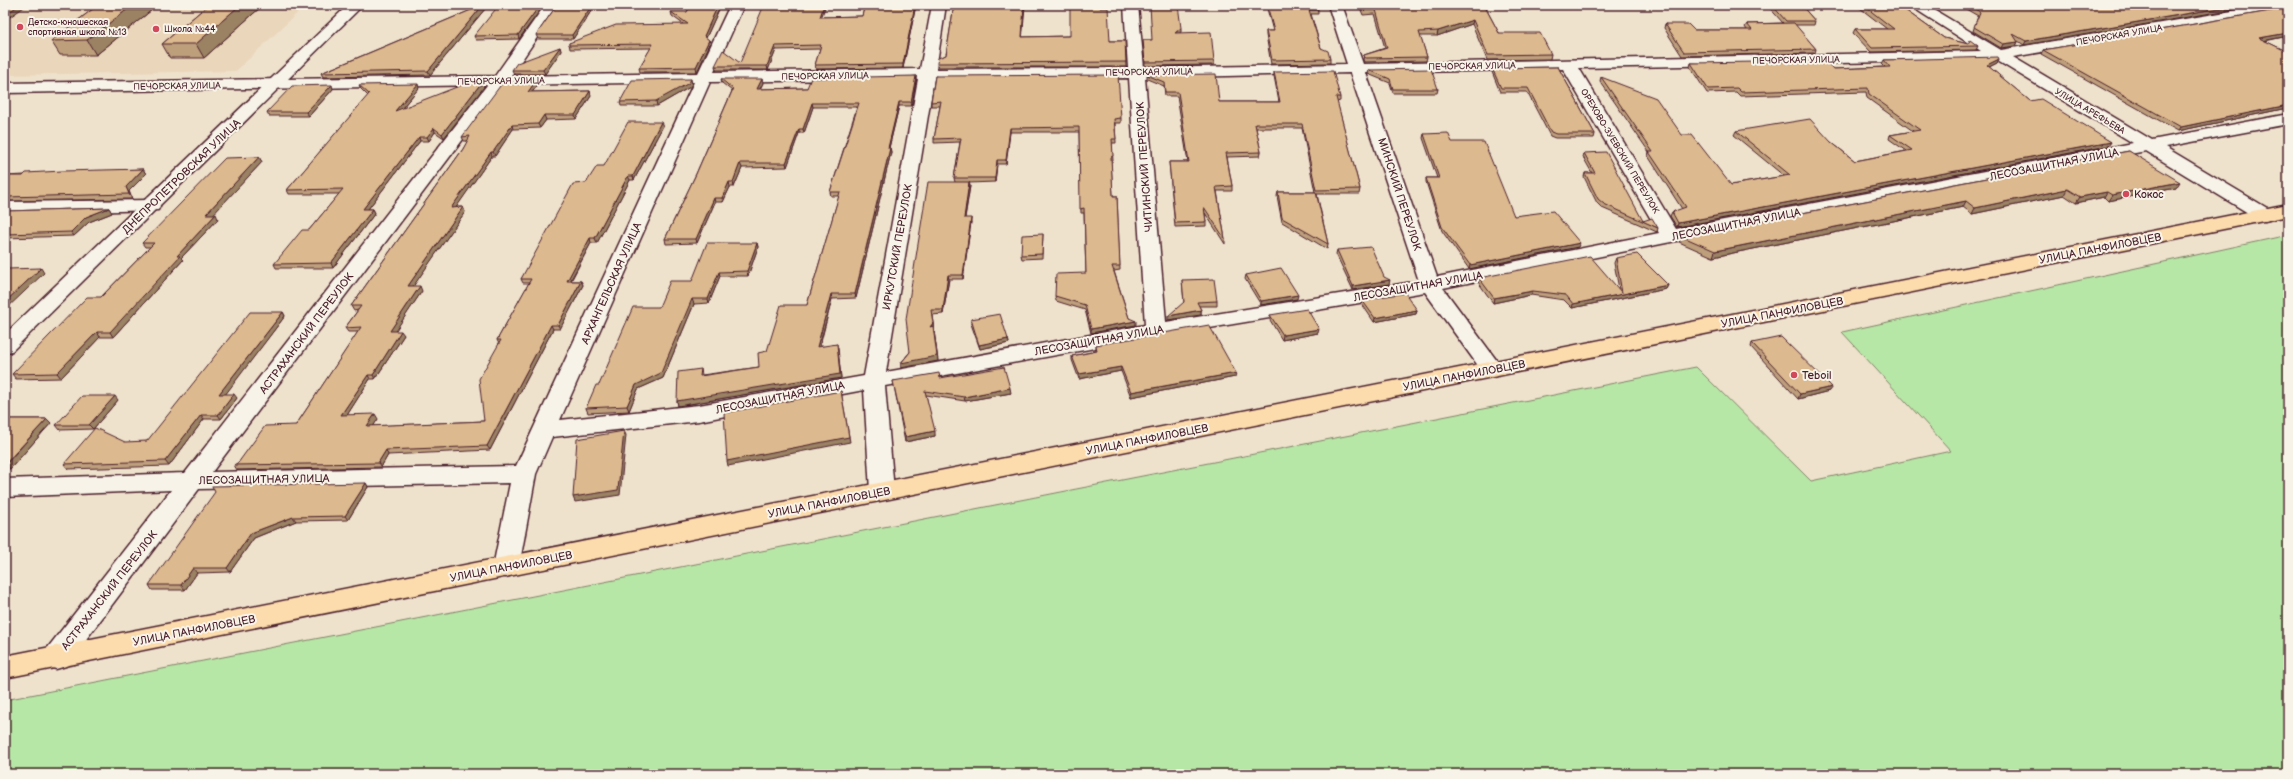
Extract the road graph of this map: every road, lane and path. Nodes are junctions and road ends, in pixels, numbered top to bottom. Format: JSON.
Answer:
{"nodes":[{"id":1,"x":356,"y":5,"type":"edge"},
{"id":2,"x":552,"y":5,"type":"edge"},
{"id":3,"x":737,"y":5,"type":"edge"},
{"id":4,"x":939,"y":5,"type":"edge"},
{"id":5,"x":1131,"y":5,"type":"edge"},
{"id":6,"x":1336,"y":5,"type":"edge"},
{"id":7,"x":1916,"y":5,"type":"edge"},
{"id":8,"x":2288,"y":6,"type":"edge"},
{"id":9,"x":1998,"y":55,"type":"junction"},
{"id":10,"x":1568,"y":65,"type":"junction"},
{"id":11,"x":1358,"y":68,"type":"junction"},
{"id":12,"x":1137,"y":73,"type":"junction"},
{"id":13,"x":928,"y":74,"type":"junction"},
{"id":14,"x":704,"y":79,"type":"junction"},
{"id":15,"x":500,"y":81,"type":"junction"},
{"id":16,"x":275,"y":85,"type":"junction"},
{"id":17,"x":5,"y":88,"type":"edge"},
{"id":18,"x":2288,"y":119,"type":"edge"},
{"id":19,"x":2148,"y":146,"type":"junction"},
{"id":20,"x":151,"y":206,"type":"junction"},
{"id":21,"x":5,"y":208,"type":"edge"},
{"id":22,"x":2288,"y":210,"type":"edge"},
{"id":23,"x":2265,"y":215,"type":"junction"},
{"id":24,"x":1671,"y":236,"type":"junction"},
{"id":25,"x":1430,"y":285,"type":"junction"},
{"id":26,"x":1156,"y":330,"type":"junction"},
{"id":27,"x":5,"y":346,"type":"edge"},
{"id":28,"x":1492,"y":369,"type":"junction"},
{"id":29,"x":874,"y":380,"type":"junction"},
{"id":30,"x":544,"y":430,"type":"junction"},
{"id":31,"x":524,"y":474,"type":"junction"},
{"id":32,"x":193,"y":481,"type":"junction"},
{"id":33,"x":5,"y":488,"type":"edge"},
{"id":34,"x":882,"y":491,"type":"junction"},
{"id":35,"x":506,"y":567,"type":"junction"},
{"id":36,"x":56,"y":658,"type":"junction"},
{"id":37,"x":5,"y":667,"type":"edge"}],
"edges":[{"from":1,"to":16,"type":"street","name":"ДНЕПРОПЕТРОВСКАЯ УЛИЦА"},
{"from":2,"to":15,"type":"street","name":"АСТРАХАНСКИЙ ПЕРЕУЛОК"},
{"from":3,"to":14,"type":"street","name":"АРХАНГЕЛЬСКАЯ УЛИЦА"},
{"from":4,"to":13,"type":"street","name":"ИРКУТСКИЙ ПЕРЕУЛОК"},
{"from":5,"to":12,"type":"street","name":"ЧИТИНСКИЙ ПЕРЕУЛОК"},
{"from":6,"to":11,"type":"street","name":"МИНСКИЙ ПЕРЕУЛОК"},
{"from":7,"to":9,"type":"street","name":"УЛИЦА АРЕФЬЕВА"},
{"from":8,"to":9,"type":"street","name":"ПЕЧОРСКАЯ УЛИЦА"},
{"from":9,"to":10,"type":"street","name":"ПЕЧОРСКАЯ УЛИЦА"},
{"from":9,"to":19,"type":"street","name":"УЛИЦА АРЕФЬЕВА"},
{"from":10,"to":11,"type":"street","name":"ПЕЧОРСКАЯ УЛИЦА"},
{"from":10,"to":24,"type":"street","name":"ОРЕХОВО-ЗУЕВСКИЙ ПЕРЕУЛОК"},
{"from":11,"to":12,"type":"street","name":"ПЕЧОРСКАЯ УЛИЦА"},
{"from":11,"to":25,"type":"street","name":"МИНСКИЙ ПЕРЕУЛОК"},
{"from":12,"to":13,"type":"street","name":"ПЕЧОРСКАЯ УЛИЦА"},
{"from":12,"to":26,"type":"street","name":"ЧИТИНСКИЙ ПЕРЕУЛОК"},
{"from":13,"to":14,"type":"street","name":"ПЕЧОРСКАЯ УЛИЦА"},
{"from":13,"to":29,"type":"street","name":"ИРКУТСКИЙ ПЕРЕУЛОК"},
{"from":14,"to":15,"type":"street","name":"ПЕЧОРСКАЯ УЛИЦА"},
{"from":14,"to":30,"type":"street","name":"АРХАНГЕЛЬСКАЯ УЛИЦА"},
{"from":15,"to":16,"type":"street","name":"ПЕЧОРСКАЯ УЛИЦА"},
{"from":15,"to":32,"type":"street","name":"АСТРАХАНСКИЙ ПЕРЕУЛОК"},
{"from":16,"to":17,"type":"street","name":"ПЕЧОРСКАЯ УЛИЦА"},
{"from":16,"to":20,"type":"street","name":"ДНЕПРОПЕТРОВСКАЯ УЛИЦА"},
{"from":18,"to":19,"type":"street","name":"ЛЕСОЗАЩИТНАЯ УЛИЦА"},
{"from":19,"to":23,"type":"street","name":"УЛИЦА АРЕФЬЕВА"},
{"from":19,"to":24,"type":"street","name":"ЛЕСОЗАЩИТНАЯ УЛИЦА"},
{"from":20,"to":21,"type":"street"},
{"from":20,"to":27,"type":"street","name":"ДНЕПРОПЕТРОВСКАЯ УЛИЦА"},
{"from":22,"to":23,"type":"main road","name":"УЛИЦА ПАНФИЛОВЦЕВ"},
{"from":23,"to":28,"type":"main road","name":"УЛИЦА ПАНФИЛОВЦЕВ"},
{"from":24,"to":25,"type":"street","name":"ЛЕСОЗАЩИТНАЯ УЛИЦА"},
{"from":25,"to":26,"type":"street","name":"ЛЕСОЗАЩИТНАЯ УЛИЦА"},
{"from":25,"to":28,"type":"street","name":"МИНСКИЙ ПЕРЕУЛОК"},
{"from":26,"to":29,"type":"street","name":"ЛЕСОЗАЩИТНАЯ УЛИЦА"},
{"from":28,"to":34,"type":"main road","name":"УЛИЦА ПАНФИЛОВЦЕВ"},
{"from":29,"to":30,"type":"street","name":"ЛЕСОЗАЩИТНАЯ УЛИЦА"},
{"from":29,"to":34,"type":"street","name":"ИРКУТСКИЙ ПЕРЕУЛОК"},
{"from":30,"to":31,"type":"street","name":"АРХАНГЕЛЬСКАЯ УЛИЦА"},
{"from":31,"to":32,"type":"street","name":"ЛЕСОЗАЩИТНАЯ УЛИЦА"},
{"from":31,"to":35,"type":"street","name":"АРХАНГЕЛЬСКАЯ УЛИЦА"},
{"from":32,"to":33,"type":"street","name":"ЛЕСОЗАЩИТНАЯ УЛИЦА"},
{"from":32,"to":36,"type":"street","name":"АСТРАХАНСКИЙ ПЕРЕУЛОК"},
{"from":34,"to":35,"type":"main road","name":"УЛИЦА ПАНФИЛОВЦЕВ"},
{"from":35,"to":36,"type":"main road","name":"УЛИЦА ПАНФИЛОВЦЕВ"},
{"from":36,"to":37,"type":"main road","name":"УЛИЦА ПАНФИЛОВЦЕВ"}]}
